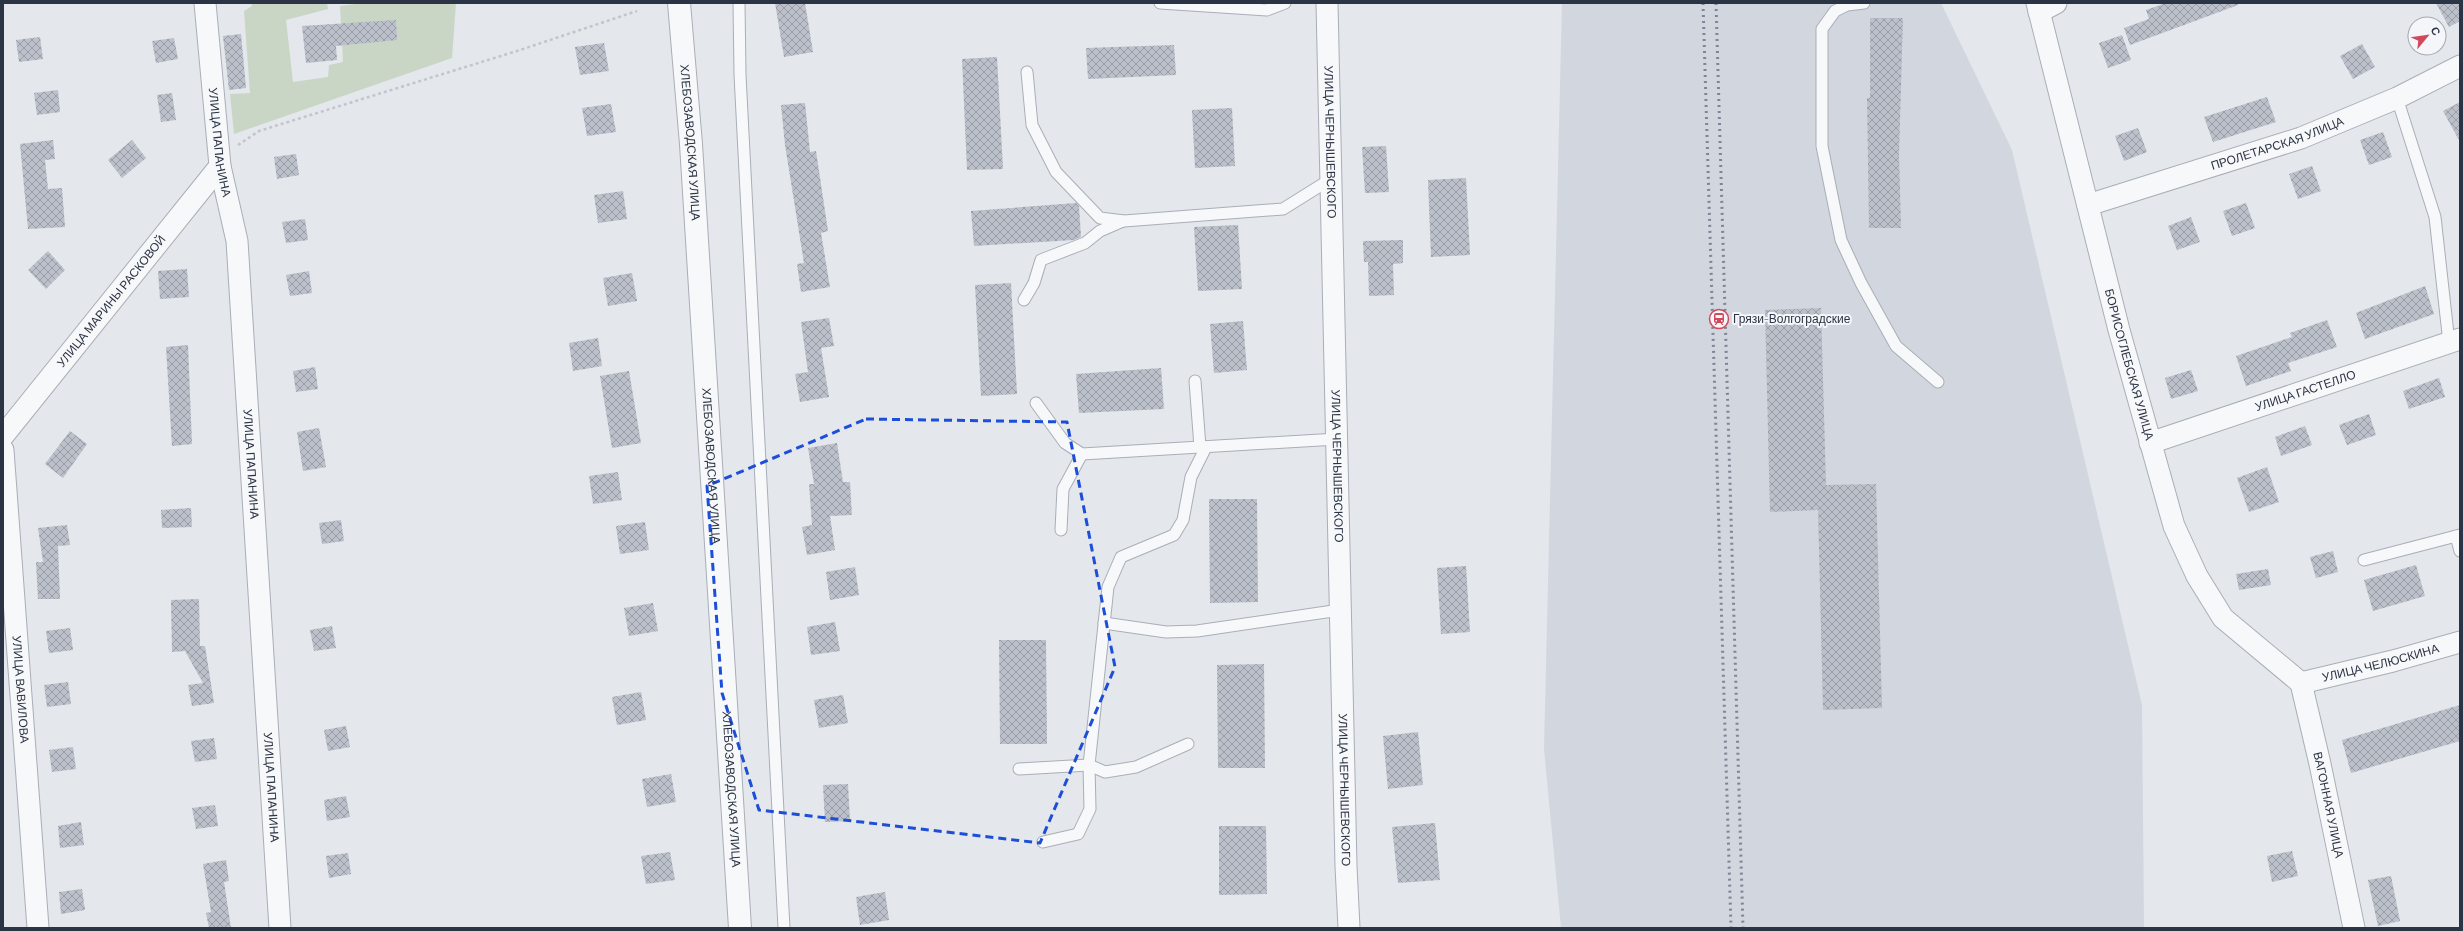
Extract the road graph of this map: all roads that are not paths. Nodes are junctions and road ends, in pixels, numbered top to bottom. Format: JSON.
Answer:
{"nodes":[{"id":1,"x":204,"y":3,"type":"edge"},
{"id":2,"x":679,"y":3,"type":"edge"},
{"id":3,"x":739,"y":3,"type":"edge"},
{"id":4,"x":1160,"y":3,"type":"edge"},
{"id":5,"x":1285,"y":3,"type":"edge"},
{"id":6,"x":1327,"y":3,"type":"edge"},
{"id":7,"x":1864,"y":3,"type":"edge"},
{"id":8,"x":2044,"y":6,"type":"edge"},
{"id":9,"x":2460,"y":66,"type":"edge"},
{"id":10,"x":1027,"y":72,"type":"dead end"},
{"id":11,"x":2397,"y":98,"type":"junction"},
{"id":12,"x":220,"y":161,"type":"junction"},
{"id":13,"x":1331,"y":179,"type":"junction"},
{"id":14,"x":2088,"y":205,"type":"junction"},
{"id":15,"x":1124,"y":221,"type":"junction"},
{"id":16,"x":1024,"y":300,"type":"dead end"},
{"id":17,"x":2454,"y":341,"type":"edge"},
{"id":18,"x":1195,"y":382,"type":"dead end"},
{"id":19,"x":1938,"y":382,"type":"dead end"},
{"id":20,"x":1036,"y":403,"type":"dead end"},
{"id":21,"x":3,"y":436,"type":"edge"},
{"id":22,"x":1336,"y":439,"type":"junction"},
{"id":23,"x":2150,"y":443,"type":"junction"},
{"id":24,"x":1203,"y":447,"type":"junction"},
{"id":25,"x":3,"y":450,"type":"edge"},
{"id":26,"x":1082,"y":454,"type":"junction"},
{"id":27,"x":1061,"y":530,"type":"dead end"},
{"id":28,"x":2458,"y":535,"type":"edge"},
{"id":29,"x":2460,"y":551,"type":"edge"},
{"id":30,"x":2364,"y":560,"type":"dead end"},
{"id":31,"x":1340,"y":610,"type":"junction"},
{"id":32,"x":1104,"y":623,"type":"junction"},
{"id":33,"x":2460,"y":642,"type":"edge"},
{"id":34,"x":2301,"y":683,"type":"junction"},
{"id":35,"x":1188,"y":744,"type":"dead end"},
{"id":36,"x":1089,"y":765,"type":"junction"},
{"id":37,"x":1019,"y":769,"type":"dead end"},
{"id":38,"x":1043,"y":842,"type":"dead end"},
{"id":39,"x":38,"y":928,"type":"edge"},
{"id":40,"x":280,"y":928,"type":"edge"},
{"id":41,"x":740,"y":928,"type":"edge"},
{"id":42,"x":784,"y":928,"type":"edge"},
{"id":43,"x":1349,"y":928,"type":"edge"},
{"id":44,"x":2354,"y":928,"type":"edge"}],
"edges":[{"from":1,"to":12,"type":"street","name":"УЛИЦА ПАПАНИНА"},
{"from":2,"to":41,"type":"street","name":"ХЛЕБОЗАВОДСКАЯ УЛИЦА"},
{"from":3,"to":42,"type":"lane"},
{"from":4,"to":5,"type":"lane"},
{"from":6,"to":13,"type":"street","name":"УЛИЦА ЧЕРНЫШЕВСКОГО"},
{"from":7,"to":19,"type":"lane"},
{"from":8,"to":14,"type":"street","name":"БОРИСОГЛЕБСКАЯ УЛИЦА"},
{"from":9,"to":11,"type":"street","name":"ПРОЛЕТАРСКАЯ УЛИЦА"},
{"from":10,"to":15,"type":"lane"},
{"from":11,"to":14,"type":"street","name":"ПРОЛЕТАРСКАЯ УЛИЦА"},
{"from":11,"to":17,"type":"lane"},
{"from":12,"to":21,"type":"street","name":"УЛИЦА МАРИНЫ РАСКОВОЙ"},
{"from":12,"to":40,"type":"street","name":"УЛИЦА ПАПАНИНА"},
{"from":13,"to":15,"type":"lane"},
{"from":13,"to":22,"type":"street","name":"УЛИЦА ЧЕРНЫШЕВСКОГО"},
{"from":14,"to":23,"type":"street","name":"БОРИСОГЛЕБСКАЯ УЛИЦА"},
{"from":15,"to":16,"type":"lane"},
{"from":17,"to":23,"type":"street","name":"УЛИЦА ГАСТЕЛЛО"},
{"from":18,"to":24,"type":"lane"},
{"from":20,"to":26,"type":"lane"},
{"from":22,"to":24,"type":"lane"},
{"from":22,"to":31,"type":"street","name":"УЛИЦА ЧЕРНЫШЕВСКОГО"},
{"from":23,"to":34,"type":"street","name":"БОРИСОГЛЕБСКАЯ УЛИЦА"},
{"from":24,"to":26,"type":"lane"},
{"from":24,"to":32,"type":"lane"},
{"from":25,"to":39,"type":"street","name":"УЛИЦА ВАВИЛОВА"},
{"from":26,"to":27,"type":"lane"},
{"from":28,"to":29,"type":"lane"},
{"from":28,"to":30,"type":"lane"},
{"from":31,"to":32,"type":"lane"},
{"from":31,"to":43,"type":"street","name":"УЛИЦА ЧЕРНЫШЕВСКОГО"},
{"from":32,"to":36,"type":"lane"},
{"from":33,"to":34,"type":"street","name":"УЛИЦА ЧЕЛЮСКИНА"},
{"from":34,"to":44,"type":"street","name":"ВАГОННАЯ УЛИЦА"},
{"from":35,"to":36,"type":"lane"},
{"from":36,"to":37,"type":"lane"},
{"from":36,"to":38,"type":"lane"}]}
